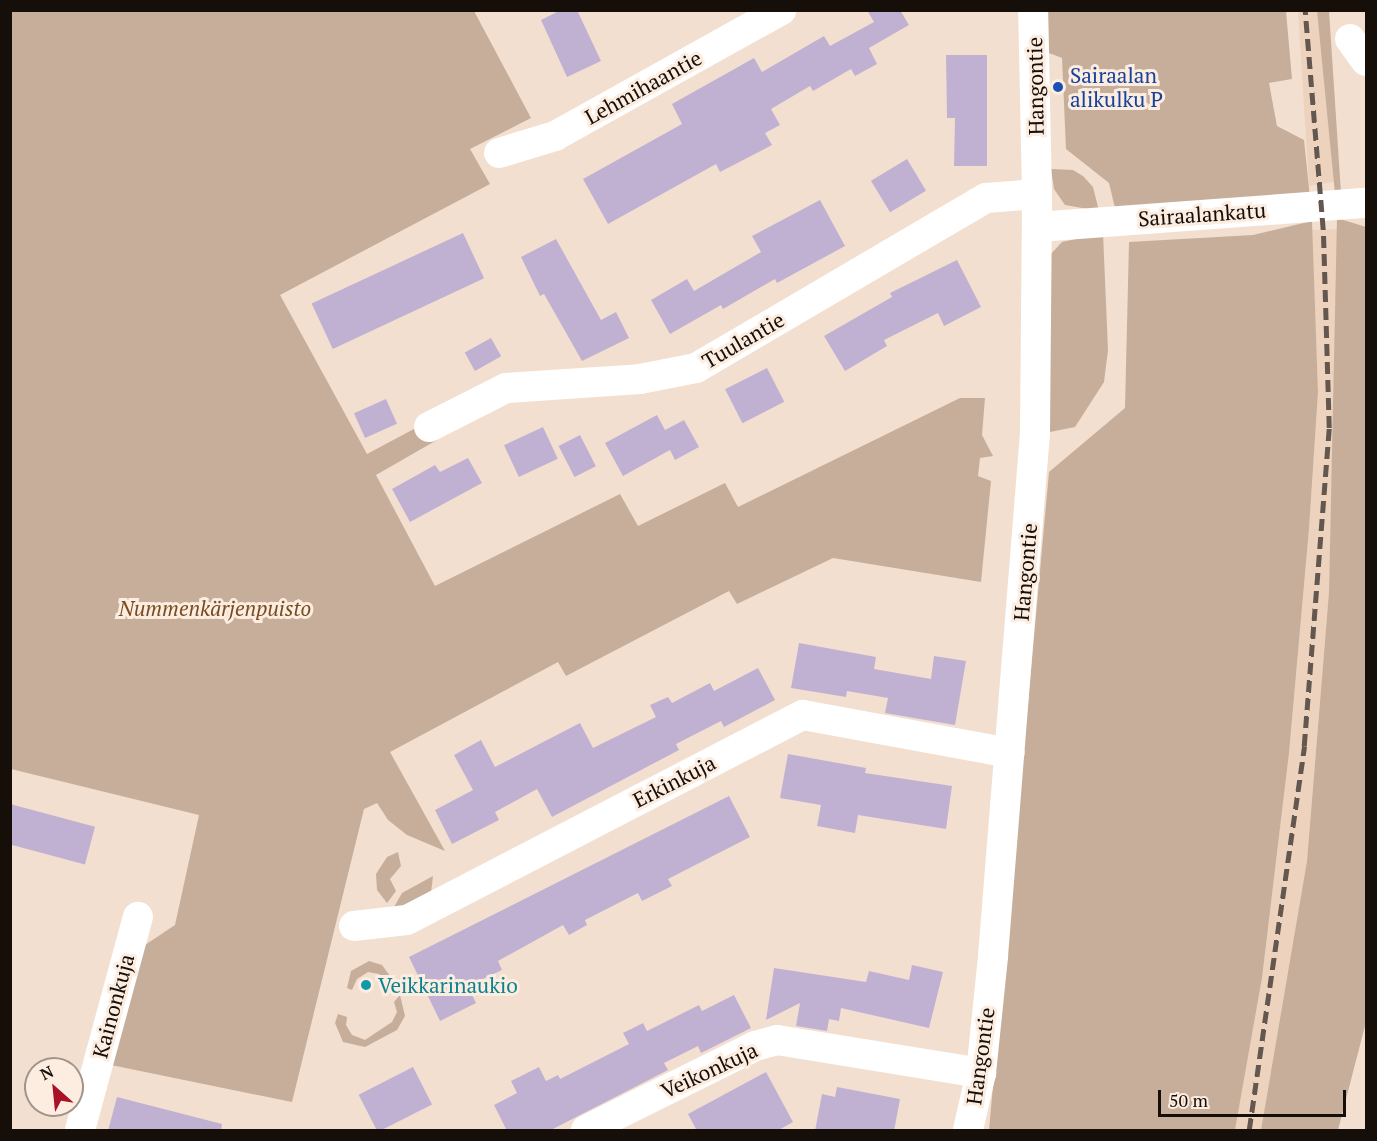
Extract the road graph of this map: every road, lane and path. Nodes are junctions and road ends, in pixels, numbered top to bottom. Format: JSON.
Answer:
{"nodes":[{"id":1,"x":782,"y":10,"type":"edge"},
{"id":2,"x":1033,"y":10,"type":"edge"},
{"id":3,"x":499,"y":153,"type":"dead end"},
{"id":4,"x":1037,"y":194,"type":"junction"},
{"id":5,"x":1366,"y":203,"type":"edge"},
{"id":6,"x":1037,"y":227,"type":"junction"},
{"id":7,"x":429,"y":427,"type":"dead end"},
{"id":8,"x":1010,"y":753,"type":"junction"},
{"id":9,"x":138,"y":917,"type":"dead end"},
{"id":10,"x":354,"y":926,"type":"dead end"},
{"id":11,"x":981,"y":1072,"type":"junction"},
{"id":12,"x":80,"y":1131,"type":"edge"},
{"id":13,"x":586,"y":1131,"type":"edge"},
{"id":14,"x":968,"y":1131,"type":"edge"}],
"edges":[{"from":1,"to":3,"type":"street","name":"Lehmihaantie"},
{"from":2,"to":4,"type":"street","name":"Hangontie"},
{"from":4,"to":6,"type":"street","name":"Hangontie"},
{"from":4,"to":7,"type":"street","name":"Tuulantie"},
{"from":5,"to":6,"type":"street","name":"Sairaalankatu"},
{"from":6,"to":8,"type":"street","name":"Hangontie"},
{"from":8,"to":10,"type":"street","name":"Erkinkuja"},
{"from":8,"to":11,"type":"street","name":"Hangontie"},
{"from":9,"to":12,"type":"street","name":"Kainonkuja"},
{"from":11,"to":13,"type":"street","name":"Veikonkuja"},
{"from":11,"to":14,"type":"street","name":"Hangontie"}]}
